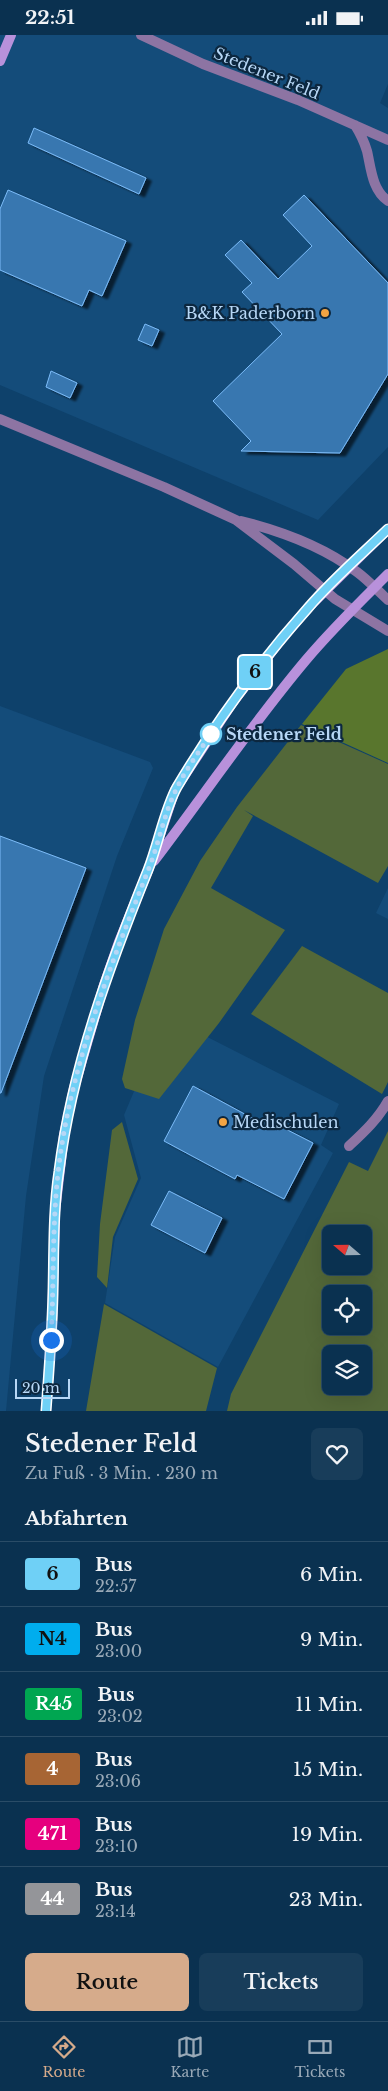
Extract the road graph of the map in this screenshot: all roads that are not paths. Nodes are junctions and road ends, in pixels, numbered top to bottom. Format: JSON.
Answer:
{"nodes":[{"id":1,"x":11,"y":35,"type":"edge"},
{"id":2,"x":141,"y":35,"type":"edge"},
{"id":3,"x":0,"y":61,"type":"edge"},
{"id":4,"x":354,"y":124,"type":"junction"},
{"id":5,"x":388,"y":140,"type":"edge"},
{"id":6,"x":388,"y":201,"type":"edge"},
{"id":7,"x":0,"y":419,"type":"edge"},
{"id":8,"x":236,"y":520,"type":"junction"},
{"id":9,"x":388,"y":529,"type":"edge"},
{"id":10,"x":349,"y":566,"type":"junction"},
{"id":11,"x":388,"y":574,"type":"edge"},
{"id":12,"x":374,"y":588,"type":"junction"},
{"id":13,"x":325,"y":591,"type":"junction"},
{"id":14,"x":388,"y":600,"type":"edge"},
{"id":15,"x":352,"y":611,"type":"junction"},
{"id":16,"x":388,"y":631,"type":"edge"},
{"id":17,"x":149,"y":868,"type":"junction"},
{"id":18,"x":388,"y":1101,"type":"edge"},
{"id":19,"x":349,"y":1146,"type":"dead end"},
{"id":20,"x":46,"y":1411,"type":"edge"}],
"edges":[{"from":1,"to":3,"type":"street"},
{"from":2,"to":4,"type":"street","name":"Stedener Feld"},
{"from":4,"to":5,"type":"street","name":"Stedener Feld"},
{"from":4,"to":6,"type":"street"},
{"from":7,"to":8,"type":"street"},
{"from":8,"to":10,"type":"street"},
{"from":8,"to":13,"type":"street"},
{"from":9,"to":10,"type":"street"},
{"from":10,"to":12,"type":"street"},
{"from":10,"to":13,"type":"street"},
{"from":11,"to":12,"type":"street"},
{"from":12,"to":14,"type":"street"},
{"from":12,"to":15,"type":"street"},
{"from":13,"to":15,"type":"street"},
{"from":13,"to":17,"type":"street"},
{"from":15,"to":16,"type":"street"},
{"from":15,"to":17,"type":"street"},
{"from":17,"to":20,"type":"street"},
{"from":18,"to":19,"type":"street"}]}
